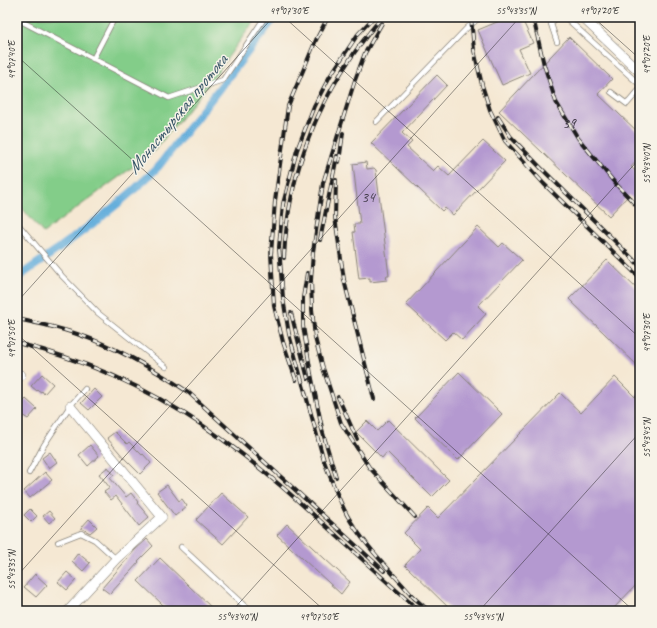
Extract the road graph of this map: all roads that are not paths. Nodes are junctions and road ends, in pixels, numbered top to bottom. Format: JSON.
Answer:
{"nodes":[{"id":1,"x":115,"y":17,"type":"edge"},
{"id":2,"x":265,"y":17,"type":"edge"},
{"id":3,"x":480,"y":17,"type":"edge"},
{"id":4,"x":556,"y":17,"type":"edge"},
{"id":5,"x":565,"y":17,"type":"edge"},
{"id":6,"x":582,"y":17,"type":"edge"},
{"id":7,"x":17,"y":19,"type":"edge"},
{"id":8,"x":557,"y":42,"type":"dead end"},
{"id":9,"x":93,"y":59,"type":"junction"},
{"id":10,"x":640,"y":72,"type":"edge"},
{"id":11,"x":640,"y":85,"type":"edge"},
{"id":12,"x":640,"y":89,"type":"edge"},
{"id":13,"x":611,"y":92,"type":"dead end"},
{"id":14,"x":376,"y":122,"type":"dead end"},
{"id":15,"x":17,"y":223,"type":"edge"},
{"id":16,"x":166,"y":367,"type":"dead end"},
{"id":17,"x":85,"y":389,"type":"dead end"},
{"id":18,"x":70,"y":406,"type":"junction"},
{"id":19,"x":29,"y":473,"type":"dead end"},
{"id":20,"x":58,"y":542,"type":"dead end"},
{"id":21,"x":181,"y":547,"type":"dead end"},
{"id":22,"x":116,"y":559,"type":"junction"},
{"id":23,"x":68,"y":611,"type":"edge"},
{"id":24,"x":250,"y":611,"type":"edge"}],
"edges":[{"from":1,"to":9,"type":"lane"},
{"from":2,"to":9,"type":"lane"},
{"from":3,"to":14,"type":"lane"},
{"from":4,"to":8,"type":"lane"},
{"from":5,"to":11,"type":"lane"},
{"from":6,"to":10,"type":"street"},
{"from":7,"to":9,"type":"lane"},
{"from":12,"to":13,"type":"lane"},
{"from":15,"to":16,"type":"lane"},
{"from":17,"to":18,"type":"lane"},
{"from":18,"to":19,"type":"lane"},
{"from":18,"to":22,"type":"street"},
{"from":20,"to":22,"type":"lane"},
{"from":21,"to":24,"type":"lane"},
{"from":22,"to":23,"type":"street"}]}
